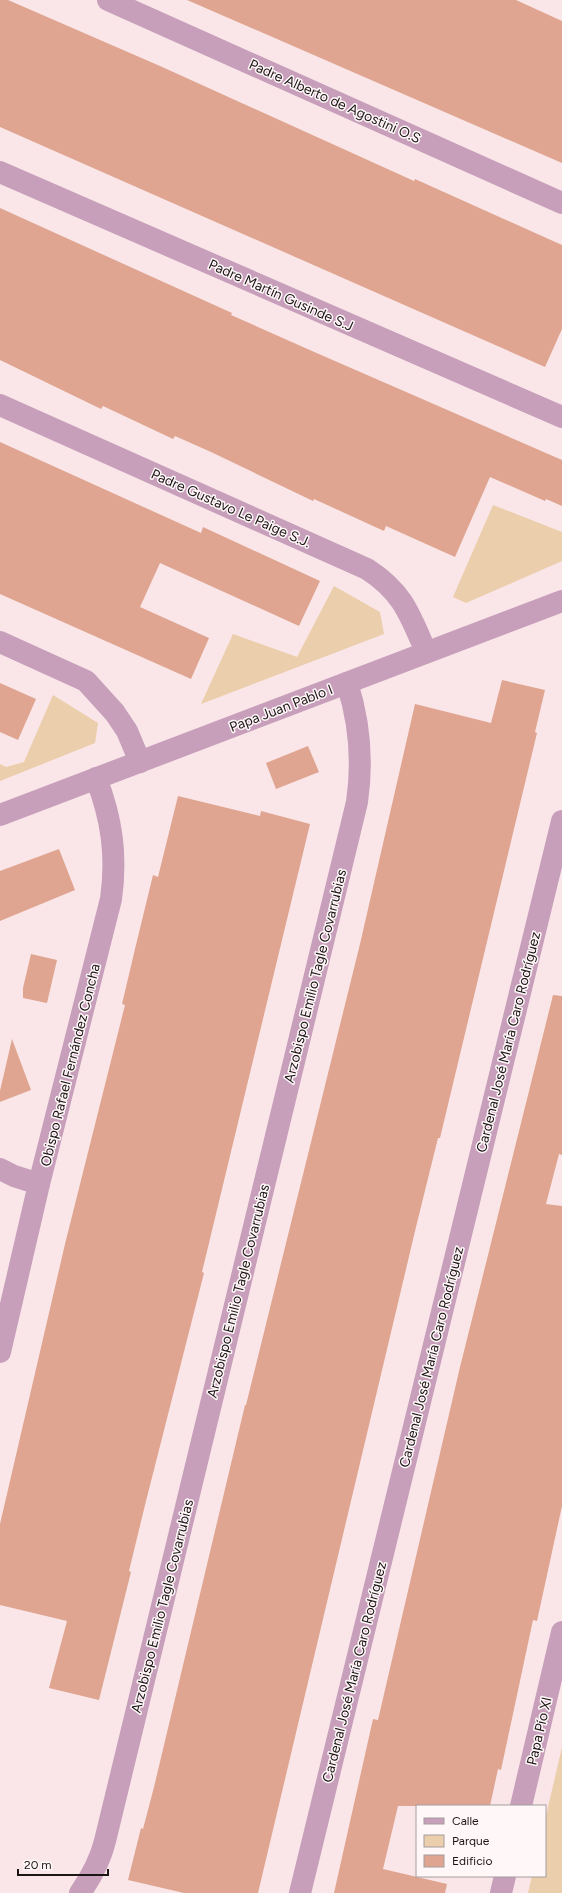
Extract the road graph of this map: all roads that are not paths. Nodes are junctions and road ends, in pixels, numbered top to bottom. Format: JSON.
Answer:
{"nodes":[{"id":1,"x":108,"y":0,"type":"edge"},
{"id":2,"x":0,"y":172,"type":"edge"},
{"id":3,"x":562,"y":203,"type":"edge"},
{"id":4,"x":0,"y":405,"type":"edge"},
{"id":5,"x":562,"y":417,"type":"edge"},
{"id":6,"x":562,"y":601,"type":"edge"},
{"id":7,"x":0,"y":642,"type":"edge"},
{"id":8,"x":426,"y":652,"type":"junction"},
{"id":9,"x":347,"y":683,"type":"junction"},
{"id":10,"x":140,"y":762,"type":"junction"},
{"id":11,"x":96,"y":778,"type":"junction"},
{"id":12,"x":0,"y":815,"type":"edge"},
{"id":13,"x":562,"y":821,"type":"edge"},
{"id":14,"x":0,"y":1169,"type":"edge"},
{"id":15,"x":39,"y":1184,"type":"junction"},
{"id":16,"x":0,"y":1352,"type":"edge"},
{"id":17,"x":562,"y":1632,"type":"edge"},
{"id":18,"x":521,"y":1805,"type":"edge"},
{"id":19,"x":505,"y":1877,"type":"edge"},
{"id":20,"x":80,"y":1893,"type":"edge"},
{"id":21,"x":300,"y":1893,"type":"edge"},
{"id":22,"x":501,"y":1893,"type":"edge"}],
"edges":[{"from":1,"to":3,"type":"street","name":"Padre Alberto de Agostini O.S"},
{"from":2,"to":5,"type":"street","name":"Padre Martín Gusinde S.J"},
{"from":4,"to":8,"type":"street","name":"Padre Gustavo Le Paige S.J."},
{"from":6,"to":8,"type":"street","name":"Papa Juan Pablo I"},
{"from":7,"to":10,"type":"street"},
{"from":8,"to":9,"type":"street","name":"Papa Juan Pablo I"},
{"from":9,"to":10,"type":"street","name":"Papa Juan Pablo I"},
{"from":9,"to":20,"type":"street","name":"Arzobispo Emilio Tagle Covarrubias"},
{"from":10,"to":11,"type":"street","name":"Papa Juan Pablo I"},
{"from":11,"to":12,"type":"street","name":"Papa Juan Pablo I"},
{"from":11,"to":15,"type":"street","name":"Obispo Rafael Fernández Concha"},
{"from":13,"to":21,"type":"street","name":"Cardenal José María Caro Rodríguez"},
{"from":14,"to":15,"type":"street"},
{"from":15,"to":16,"type":"street","name":"Obispo Rafael Fernández Concha"},
{"from":17,"to":18,"type":"street","name":"Papa Pío XI"},
{"from":19,"to":22,"type":"street"}]}
